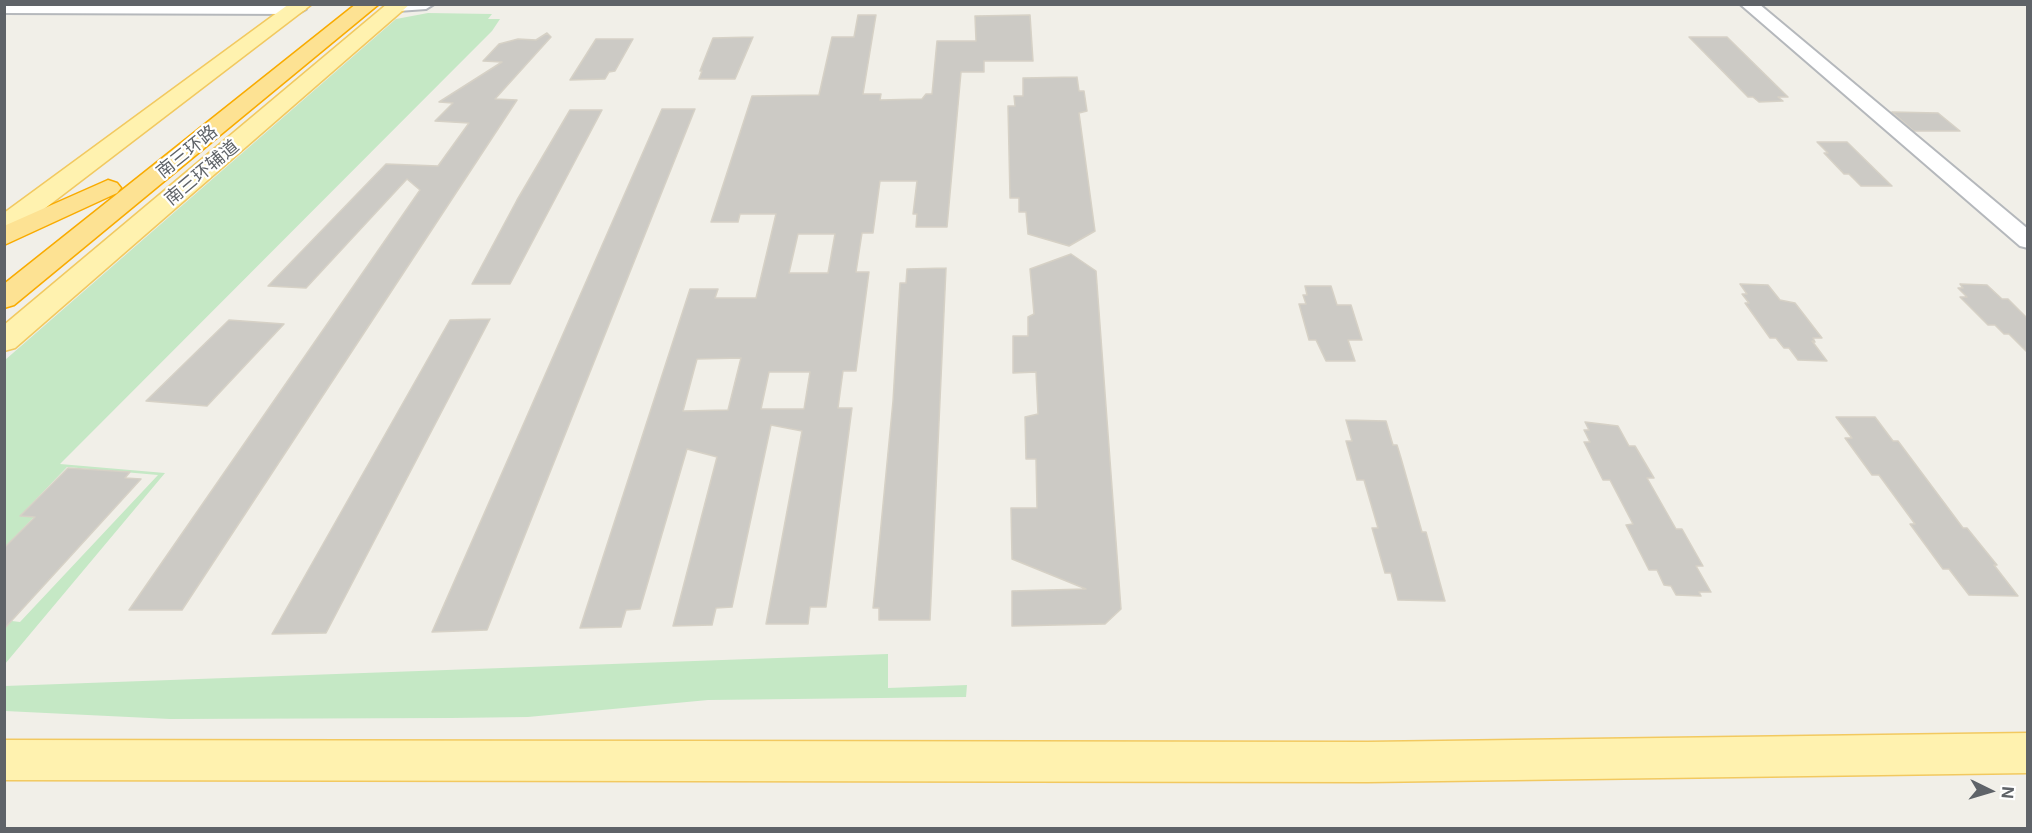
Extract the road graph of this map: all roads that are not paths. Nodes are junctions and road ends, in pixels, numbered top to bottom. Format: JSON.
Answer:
{"nodes":[{"id":1,"x":342,"y":4,"type":"edge"},
{"id":2,"x":369,"y":4,"type":"edge"},
{"id":3,"x":426,"y":4,"type":"edge"},
{"id":4,"x":1748,"y":4,"type":"edge"},
{"id":5,"x":399,"y":5,"type":"edge"},
{"id":6,"x":300,"y":7,"type":"edge"},
{"id":7,"x":4,"y":8,"type":"edge"},
{"id":8,"x":108,"y":188,"type":"junction"},
{"id":9,"x":4,"y":226,"type":"edge"},
{"id":10,"x":4,"y":237,"type":"edge"},
{"id":11,"x":2028,"y":241,"type":"edge"},
{"id":12,"x":4,"y":269,"type":"edge"},
{"id":13,"x":4,"y":299,"type":"edge"},
{"id":14,"x":4,"y":340,"type":"edge"},
{"id":15,"x":2028,"y":753,"type":"edge"},
{"id":16,"x":4,"y":760,"type":"edge"}],
"edges":[{"from":1,"to":8,"type":"highway","name":"南三环路"},
{"from":2,"to":13,"type":"highway","name":"南三环路"},
{"from":3,"to":5,"type":"street"},
{"from":4,"to":11,"type":"street"},
{"from":5,"to":14,"type":"main road","name":"南三环辅道"},
{"from":6,"to":7,"type":"street"},
{"from":6,"to":9,"type":"main road"},
{"from":8,"to":10,"type":"highway"},
{"from":8,"to":12,"type":"highway","name":"南三环路"},
{"from":15,"to":16,"type":"main road"}]}
